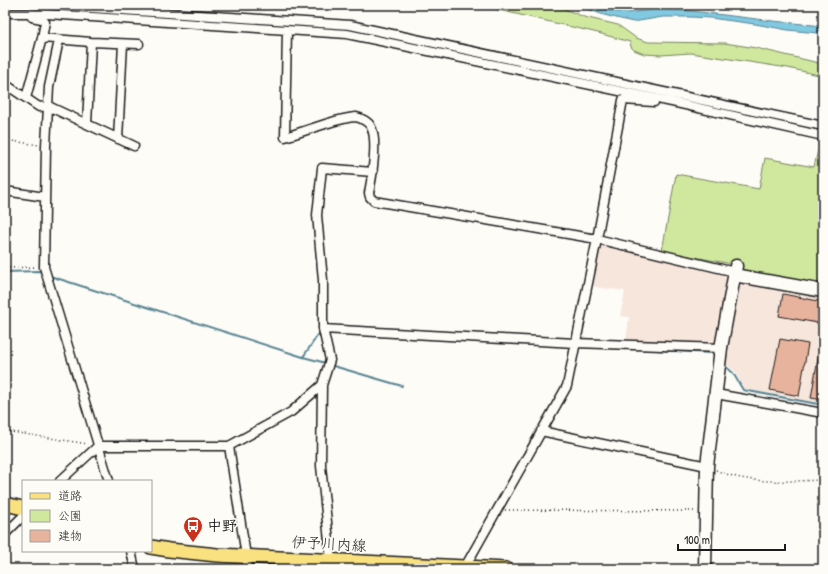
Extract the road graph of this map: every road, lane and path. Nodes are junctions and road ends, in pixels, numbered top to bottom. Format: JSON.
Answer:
{"nodes":[{"id":1,"x":47,"y":5,"type":"edge"},
{"id":2,"x":5,"y":14,"type":"edge"},
{"id":3,"x":287,"y":30,"type":"junction"},
{"id":4,"x":42,"y":38,"type":"junction"},
{"id":5,"x":59,"y":40,"type":"junction"},
{"id":6,"x":91,"y":42,"type":"junction"},
{"id":7,"x":123,"y":44,"type":"junction"},
{"id":8,"x":139,"y":44,"type":"dead end"},
{"id":9,"x":5,"y":84,"type":"edge"},
{"id":10,"x":26,"y":98,"type":"junction"},
{"id":11,"x":672,"y":102,"type":"junction"},
{"id":12,"x":715,"y":104,"type":"junction"},
{"id":13,"x":48,"y":106,"type":"junction"},
{"id":14,"x":87,"y":124,"type":"junction"},
{"id":15,"x":823,"y":126,"type":"edge"},
{"id":16,"x":823,"y":136,"type":"edge"},
{"id":17,"x":118,"y":139,"type":"junction"},
{"id":18,"x":5,"y":140,"type":"edge"},
{"id":19,"x":46,"y":146,"type":"junction"},
{"id":20,"x":134,"y":146,"type":"dead end"},
{"id":21,"x":372,"y":172,"type":"junction"},
{"id":22,"x":5,"y":191,"type":"edge"},
{"id":23,"x":45,"y":197,"type":"junction"},
{"id":24,"x":597,"y":239,"type":"junction"},
{"id":25,"x":44,"y":267,"type":"junction"},
{"id":26,"x":5,"y":268,"type":"edge"},
{"id":27,"x":735,"y":271,"type":"junction"},
{"id":28,"x":823,"y":291,"type":"edge"},
{"id":29,"x":323,"y":329,"type":"junction"},
{"id":30,"x":575,"y":343,"type":"junction"},
{"id":31,"x":721,"y":348,"type":"junction"},
{"id":32,"x":322,"y":385,"type":"junction"},
{"id":33,"x":716,"y":394,"type":"junction"},
{"id":34,"x":823,"y":413,"type":"edge"},
{"id":35,"x":5,"y":431,"type":"edge"},
{"id":36,"x":541,"y":431,"type":"junction"},
{"id":37,"x":98,"y":446,"type":"junction"},
{"id":38,"x":229,"y":446,"type":"junction"},
{"id":39,"x":707,"y":466,"type":"junction"},
{"id":40,"x":61,"y":480,"type":"edge"},
{"id":41,"x":109,"y":480,"type":"edge"},
{"id":42,"x":823,"y":480,"type":"edge"},
{"id":43,"x":5,"y":504,"type":"edge"},
{"id":44,"x":22,"y":508,"type":"edge"},
{"id":45,"x":497,"y":510,"type":"junction"},
{"id":46,"x":706,"y":511,"type":"junction"},
{"id":47,"x":22,"y":517,"type":"edge"},
{"id":48,"x":5,"y":534,"type":"edge"},
{"id":49,"x":152,"y":547,"type":"edge"},
{"id":50,"x":131,"y":552,"type":"edge"},
{"id":51,"x":247,"y":563,"type":"edge"},
{"id":52,"x":332,"y":565,"type":"edge"},
{"id":53,"x":464,"y":567,"type":"junction"},
{"id":54,"x":135,"y":569,"type":"edge"},
{"id":55,"x":506,"y":569,"type":"edge"},
{"id":56,"x":705,"y":569,"type":"edge"}],
"edges":[{"from":1,"to":12,"type":"street"},
{"from":2,"to":3,"type":"street"},
{"from":2,"to":4,"type":"street"},
{"from":3,"to":11,"type":"street"},
{"from":3,"to":21,"type":"street"},
{"from":4,"to":5,"type":"street"},
{"from":4,"to":10,"type":"street"},
{"from":5,"to":6,"type":"street"},
{"from":5,"to":13,"type":"street"},
{"from":6,"to":7,"type":"street"},
{"from":6,"to":14,"type":"street"},
{"from":7,"to":8,"type":"street"},
{"from":7,"to":17,"type":"street"},
{"from":9,"to":10,"type":"street"},
{"from":10,"to":13,"type":"street"},
{"from":11,"to":12,"type":"street"},
{"from":11,"to":16,"type":"street"},
{"from":11,"to":24,"type":"street"},
{"from":12,"to":15,"type":"street"},
{"from":13,"to":14,"type":"street"},
{"from":13,"to":19,"type":"street"},
{"from":14,"to":17,"type":"street"},
{"from":17,"to":20,"type":"street"},
{"from":18,"to":19,"type":"path"},
{"from":19,"to":23,"type":"street"},
{"from":21,"to":24,"type":"street"},
{"from":21,"to":29,"type":"street"},
{"from":22,"to":23,"type":"street"},
{"from":23,"to":25,"type":"street"},
{"from":24,"to":27,"type":"street"},
{"from":24,"to":30,"type":"street"},
{"from":25,"to":26,"type":"path"},
{"from":25,"to":37,"type":"street"},
{"from":27,"to":28,"type":"street"},
{"from":27,"to":31,"type":"street"},
{"from":29,"to":30,"type":"street"},
{"from":29,"to":32,"type":"street"},
{"from":30,"to":31,"type":"street"},
{"from":30,"to":36,"type":"street"},
{"from":31,"to":33,"type":"street"},
{"from":32,"to":38,"type":"street"},
{"from":32,"to":52,"type":"street"},
{"from":33,"to":34,"type":"street"},
{"from":33,"to":39,"type":"street"},
{"from":35,"to":37,"type":"path"},
{"from":36,"to":39,"type":"street"},
{"from":36,"to":45,"type":"street"},
{"from":37,"to":38,"type":"street"},
{"from":37,"to":40,"type":"street"},
{"from":37,"to":41,"type":"street"},
{"from":38,"to":51,"type":"street"},
{"from":39,"to":42,"type":"path"},
{"from":39,"to":46,"type":"street"},
{"from":43,"to":44,"type":"main road"},
{"from":45,"to":46,"type":"path"},
{"from":45,"to":53,"type":"street"},
{"from":46,"to":56,"type":"street"},
{"from":47,"to":48,"type":"street"},
{"from":49,"to":51,"type":"main road","name":"伊予川内線"},
{"from":50,"to":54,"type":"street"},
{"from":51,"to":52,"type":"main road","name":"伊予川内線"},
{"from":52,"to":53,"type":"main road","name":"伊予川内線"},
{"from":53,"to":55,"type":"main road","name":"伊予川内線"}]}
